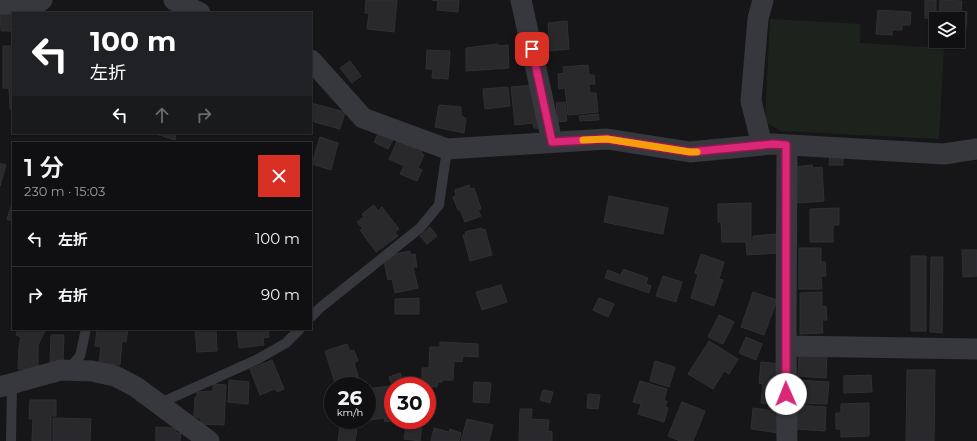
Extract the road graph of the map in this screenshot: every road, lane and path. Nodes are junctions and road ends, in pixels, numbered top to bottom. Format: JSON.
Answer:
{"nodes":[{"id":1,"x":42,"y":0,"type":"edge"},
{"id":2,"x":174,"y":0,"type":"edge"},
{"id":3,"x":520,"y":0,"type":"edge"},
{"id":4,"x":763,"y":0,"type":"edge"},
{"id":5,"x":0,"y":4,"type":"edge"},
{"id":6,"x":198,"y":12,"type":"edge"},
{"id":7,"x":312,"y":61,"type":"edge"},
{"id":8,"x":552,"y":142,"type":"junction"},
{"id":9,"x":762,"y":145,"type":"junction"},
{"id":10,"x":786,"y":145,"type":"junction"},
{"id":11,"x":447,"y":149,"type":"junction"},
{"id":12,"x":977,"y":149,"type":"edge"},
{"id":13,"x":312,"y":316,"type":"edge"},
{"id":14,"x":86,"y":330,"type":"edge"},
{"id":15,"x":299,"y":330,"type":"edge"},
{"id":16,"x":786,"y":346,"type":"junction"},
{"id":17,"x":977,"y":349,"type":"edge"},
{"id":18,"x":67,"y":371,"type":"junction"},
{"id":19,"x":6,"y":385,"type":"edge"},
{"id":20,"x":157,"y":404,"type":"junction"},
{"id":21,"x":11,"y":441,"type":"edge"},
{"id":22,"x":209,"y":441,"type":"edge"},
{"id":23,"x":787,"y":441,"type":"edge"}],
"edges":[{"from":1,"to":5,"type":"street"},
{"from":2,"to":6,"type":"street"},
{"from":3,"to":8,"type":"street"},
{"from":4,"to":9,"type":"street"},
{"from":7,"to":11,"type":"street"},
{"from":8,"to":9,"type":"street"},
{"from":8,"to":11,"type":"street"},
{"from":9,"to":10,"type":"street"},
{"from":10,"to":12,"type":"street"},
{"from":10,"to":16,"type":"street"},
{"from":11,"to":13,"type":"lane"},
{"from":14,"to":18,"type":"lane"},
{"from":15,"to":20,"type":"lane"},
{"from":16,"to":17,"type":"street"},
{"from":16,"to":23,"type":"street"},
{"from":18,"to":19,"type":"street"},
{"from":18,"to":20,"type":"street"},
{"from":19,"to":21,"type":"lane"},
{"from":20,"to":22,"type":"street"}]}
